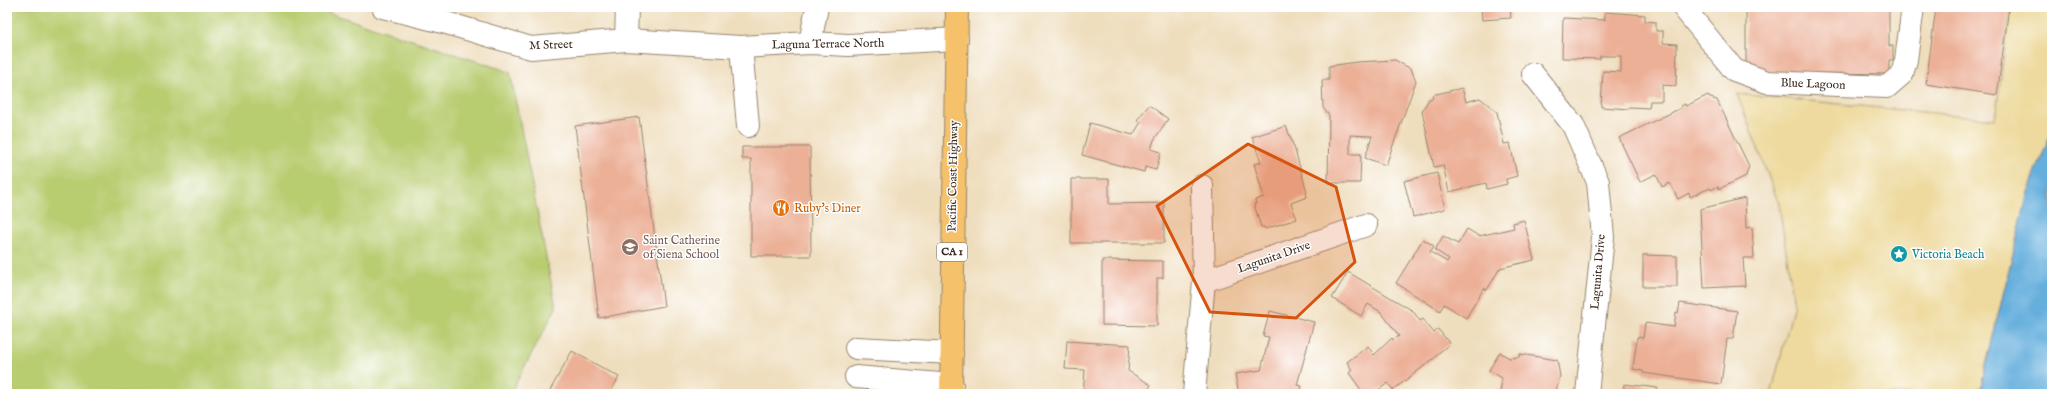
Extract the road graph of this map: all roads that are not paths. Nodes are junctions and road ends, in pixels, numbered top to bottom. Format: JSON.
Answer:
{"nodes":[{"id":1,"x":383,"y":7,"type":"edge"},
{"id":2,"x":627,"y":7,"type":"edge"},
{"id":3,"x":817,"y":7,"type":"edge"},
{"id":4,"x":956,"y":7,"type":"edge"},
{"id":5,"x":1683,"y":7,"type":"edge"},
{"id":6,"x":1913,"y":7,"type":"edge"},
{"id":7,"x":445,"y":14,"type":"edge"},
{"id":8,"x":957,"y":39,"type":"junction"},
{"id":9,"x":626,"y":40,"type":"junction"},
{"id":10,"x":810,"y":43,"type":"junction"},
{"id":11,"x":699,"y":44,"type":"joint"},
{"id":12,"x":741,"y":47,"type":"junction"},
{"id":13,"x":1533,"y":74,"type":"dead end"},
{"id":14,"x":748,"y":126,"type":"dead end"},
{"id":15,"x":1202,"y":186,"type":"dead end"},
{"id":16,"x":1366,"y":225,"type":"dead end"},
{"id":17,"x":1204,"y":281,"type":"junction"},
{"id":18,"x":856,"y":348,"type":"dead end"},
{"id":19,"x":952,"y":353,"type":"junction"},
{"id":20,"x":856,"y":377,"type":"dead end"},
{"id":21,"x":951,"y":390,"type":"edge"},
{"id":22,"x":1194,"y":394,"type":"edge"},
{"id":23,"x":1587,"y":394,"type":"edge"}],
"edges":[{"from":1,"to":7,"type":"street","name":"M Street"},
{"from":2,"to":9,"type":"street"},
{"from":3,"to":10,"type":"street"},
{"from":4,"to":8,"type":"highway","name":"Pacific Coast Highway","number":"CA 1"},
{"from":5,"to":6,"type":"street","name":"Blue Lagoon"},
{"from":7,"to":9,"type":"street","name":"M Street"},
{"from":8,"to":10,"type":"street","name":"Laguna Terrace North"},
{"from":8,"to":19,"type":"highway","name":"Pacific Coast Highway","number":"CA 1"},
{"from":9,"to":11,"type":"street","name":"M Street"},
{"from":10,"to":12,"type":"street","name":"Laguna Terrace North"},
{"from":11,"to":12,"type":"street","name":"Laguna Terrace North"},
{"from":12,"to":14,"type":"street"},
{"from":13,"to":23,"type":"street","name":"Lagunita Drive"},
{"from":15,"to":17,"type":"street"},
{"from":16,"to":17,"type":"street","name":"Lagunita Drive"},
{"from":17,"to":22,"type":"street"},
{"from":18,"to":19,"type":"street"},
{"from":19,"to":21,"type":"highway","name":"Pacific Coast Highway","number":"CA 1"},
{"from":20,"to":21,"type":"street"}]}
